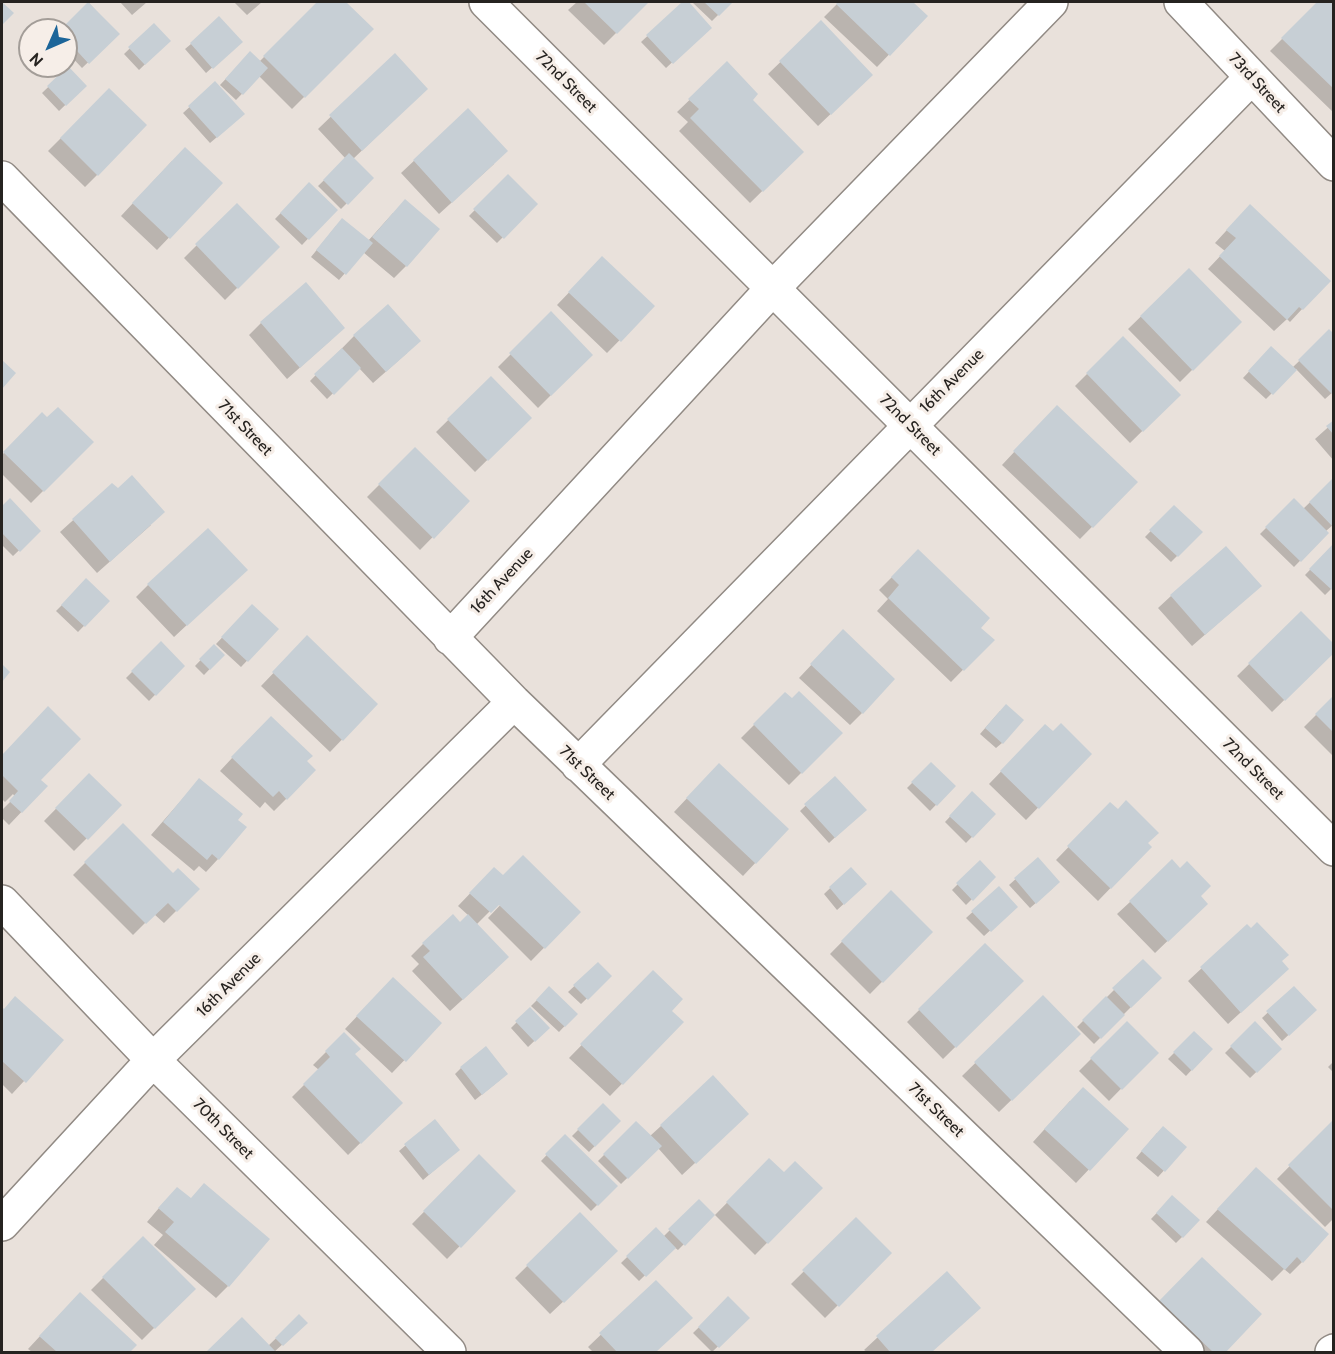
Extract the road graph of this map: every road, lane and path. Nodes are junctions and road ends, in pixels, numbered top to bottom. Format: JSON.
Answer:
{"nodes":[{"id":1,"x":486,"y":2,"type":"edge"},
{"id":2,"x":1051,"y":2,"type":"edge"},
{"id":3,"x":1181,"y":2,"type":"edge"},
{"id":4,"x":1252,"y":77,"type":"junction"},
{"id":5,"x":1334,"y":164,"type":"edge"},
{"id":6,"x":2,"y":178,"type":"edge"},
{"id":7,"x":773,"y":288,"type":"junction"},
{"id":8,"x":909,"y":424,"type":"junction"},
{"id":9,"x":450,"y":638,"type":"junction"},
{"id":10,"x":514,"y":702,"type":"junction"},
{"id":11,"x":578,"y":765,"type":"junction"},
{"id":12,"x":1334,"y":849,"type":"edge"},
{"id":13,"x":2,"y":902,"type":"edge"},
{"id":14,"x":153,"y":1060,"type":"junction"},
{"id":15,"x":2,"y":1224,"type":"edge"},
{"id":16,"x":448,"y":1353,"type":"edge"},
{"id":17,"x":1187,"y":1353,"type":"edge"}],
"edges":[{"from":1,"to":7,"type":"street","name":"72nd Street"},
{"from":2,"to":7,"type":"street","name":"16th Avenue"},
{"from":3,"to":4,"type":"street","name":"73rd Street"},
{"from":4,"to":5,"type":"street","name":"73rd Street"},
{"from":4,"to":8,"type":"street","name":"16th Avenue"},
{"from":6,"to":9,"type":"street","name":"71st Street"},
{"from":7,"to":8,"type":"street","name":"72nd Street"},
{"from":7,"to":9,"type":"street","name":"16th Avenue"},
{"from":8,"to":11,"type":"street","name":"16th Avenue"},
{"from":8,"to":12,"type":"street","name":"72nd Street"},
{"from":9,"to":10,"type":"street","name":"71st Street"},
{"from":10,"to":11,"type":"street","name":"71st Street"},
{"from":10,"to":14,"type":"street","name":"16th Avenue"},
{"from":11,"to":17,"type":"street","name":"71st Street"},
{"from":13,"to":14,"type":"street","name":"70th Street"},
{"from":14,"to":15,"type":"street","name":"16th Avenue"},
{"from":14,"to":16,"type":"street","name":"70th Street"}]}
